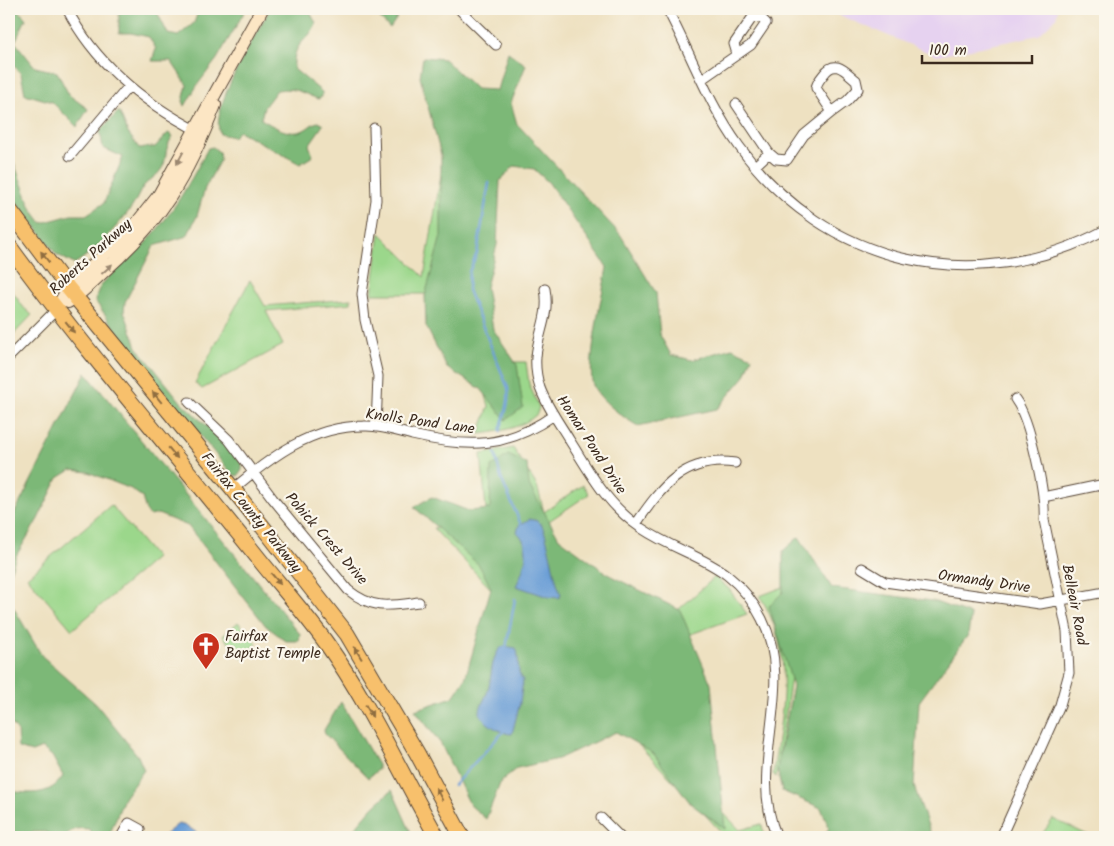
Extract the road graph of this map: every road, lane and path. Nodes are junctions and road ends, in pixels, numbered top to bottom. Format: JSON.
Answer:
{"nodes":[{"id":1,"x":67,"y":9,"type":"edge"},
{"id":2,"x":262,"y":9,"type":"edge"},
{"id":3,"x":462,"y":9,"type":"edge"},
{"id":4,"x":667,"y":9,"type":"edge"},
{"id":5,"x":496,"y":44,"type":"dead end"},
{"id":6,"x":737,"y":54,"type":"dead end"},
{"id":7,"x":702,"y":79,"type":"junction"},
{"id":8,"x":129,"y":86,"type":"junction"},
{"id":9,"x":736,"y":104,"type":"dead end"},
{"id":10,"x":832,"y":112,"type":"junction"},
{"id":11,"x":374,"y":128,"type":"dead end"},
{"id":12,"x":199,"y":132,"type":"junction"},
{"id":13,"x":769,"y":153,"type":"junction"},
{"id":14,"x":70,"y":156,"type":"dead end"},
{"id":15,"x":755,"y":166,"type":"junction"},
{"id":16,"x":9,"y":209,"type":"edge"},
{"id":17,"x":1105,"y":230,"type":"edge"},
{"id":18,"x":9,"y":246,"type":"edge"},
{"id":19,"x":545,"y":289,"type":"dead end"},
{"id":20,"x":72,"y":293,"type":"junction"},
{"id":21,"x":56,"y":310,"type":"junction"},
{"id":22,"x":9,"y":357,"type":"edge"},
{"id":23,"x":1015,"y":399,"type":"dead end"},
{"id":24,"x":189,"y":402,"type":"dead end"},
{"id":25,"x":554,"y":415,"type":"junction"},
{"id":26,"x":376,"y":427,"type":"junction"},
{"id":27,"x":734,"y":463,"type":"dead end"},
{"id":28,"x":253,"y":472,"type":"junction"},
{"id":29,"x":1105,"y":484,"type":"edge"},
{"id":30,"x":232,"y":489,"type":"junction"},
{"id":31,"x":1043,"y":496,"type":"junction"},
{"id":32,"x":636,"y":524,"type":"junction"},
{"id":33,"x":862,"y":568,"type":"dead end"},
{"id":34,"x":1105,"y":592,"type":"edge"},
{"id":35,"x":1060,"y":601,"type":"junction"},
{"id":36,"x":418,"y":602,"type":"dead end"},
{"id":37,"x":601,"y":818,"type":"dead end"},
{"id":38,"x":138,"y":833,"type":"edge"},
{"id":39,"x":121,"y":837,"type":"edge"},
{"id":40,"x":437,"y":837,"type":"edge"},
{"id":41,"x":462,"y":837,"type":"edge"},
{"id":42,"x":620,"y":837,"type":"edge"},
{"id":43,"x":777,"y":837,"type":"edge"},
{"id":44,"x":1001,"y":837,"type":"edge"}],
"edges":[{"from":1,"to":8,"type":"street"},
{"from":2,"to":12,"type":"main road","name":"Roberts Parkway"},
{"from":3,"to":5,"type":"street"},
{"from":4,"to":7,"type":"street"},
{"from":6,"to":7,"type":"street"},
{"from":7,"to":15,"type":"street"},
{"from":8,"to":12,"type":"street"},
{"from":8,"to":14,"type":"street"},
{"from":9,"to":13,"type":"street"},
{"from":10,"to":10,"type":"street"},
{"from":10,"to":13,"type":"street"},
{"from":11,"to":26,"type":"street"},
{"from":12,"to":20,"type":"main road","name":"Roberts Parkway"},
{"from":13,"to":15,"type":"street"},
{"from":15,"to":17,"type":"street"},
{"from":20,"to":16,"type":"highway","name":"Fairfax County Parkway","one_way":true},
{"from":18,"to":21,"type":"highway","name":"Fairfax County Parkway"},
{"from":19,"to":25,"type":"street","name":"Homar Pond Drive"},
{"from":20,"to":21,"type":"main road","name":"Roberts Parkway"},
{"from":30,"to":20,"type":"highway","name":"Fairfax County Parkway","one_way":true},
{"from":21,"to":22,"type":"street"},
{"from":21,"to":40,"type":"highway","name":"Fairfax County Parkway","one_way":true},
{"from":23,"to":31,"type":"street","name":"Belleair Road"},
{"from":24,"to":28,"type":"street","name":"Pohick Crest Drive"},
{"from":25,"to":26,"type":"street","name":"Knolls Pond Lane"},
{"from":25,"to":32,"type":"street","name":"Homar Pond Drive"},
{"from":26,"to":28,"type":"street","name":"Knolls Pond Lane"},
{"from":27,"to":32,"type":"street"},
{"from":28,"to":30,"type":"street","name":"Knolls Pond Lane"},
{"from":28,"to":36,"type":"street","name":"Pohick Crest Drive"},
{"from":29,"to":31,"type":"street"},
{"from":41,"to":30,"type":"highway","name":"Fairfax County Parkway","one_way":true},
{"from":31,"to":35,"type":"street","name":"Belleair Road"},
{"from":32,"to":43,"type":"street","name":"Homar Pond Drive"},
{"from":33,"to":35,"type":"street","name":"Ormandy Drive"},
{"from":34,"to":35,"type":"street","name":"Ormandy Drive"},
{"from":35,"to":44,"type":"street","name":"Belleair Road"},
{"from":37,"to":42,"type":"street"},
{"from":38,"to":39,"type":"street"}]}
